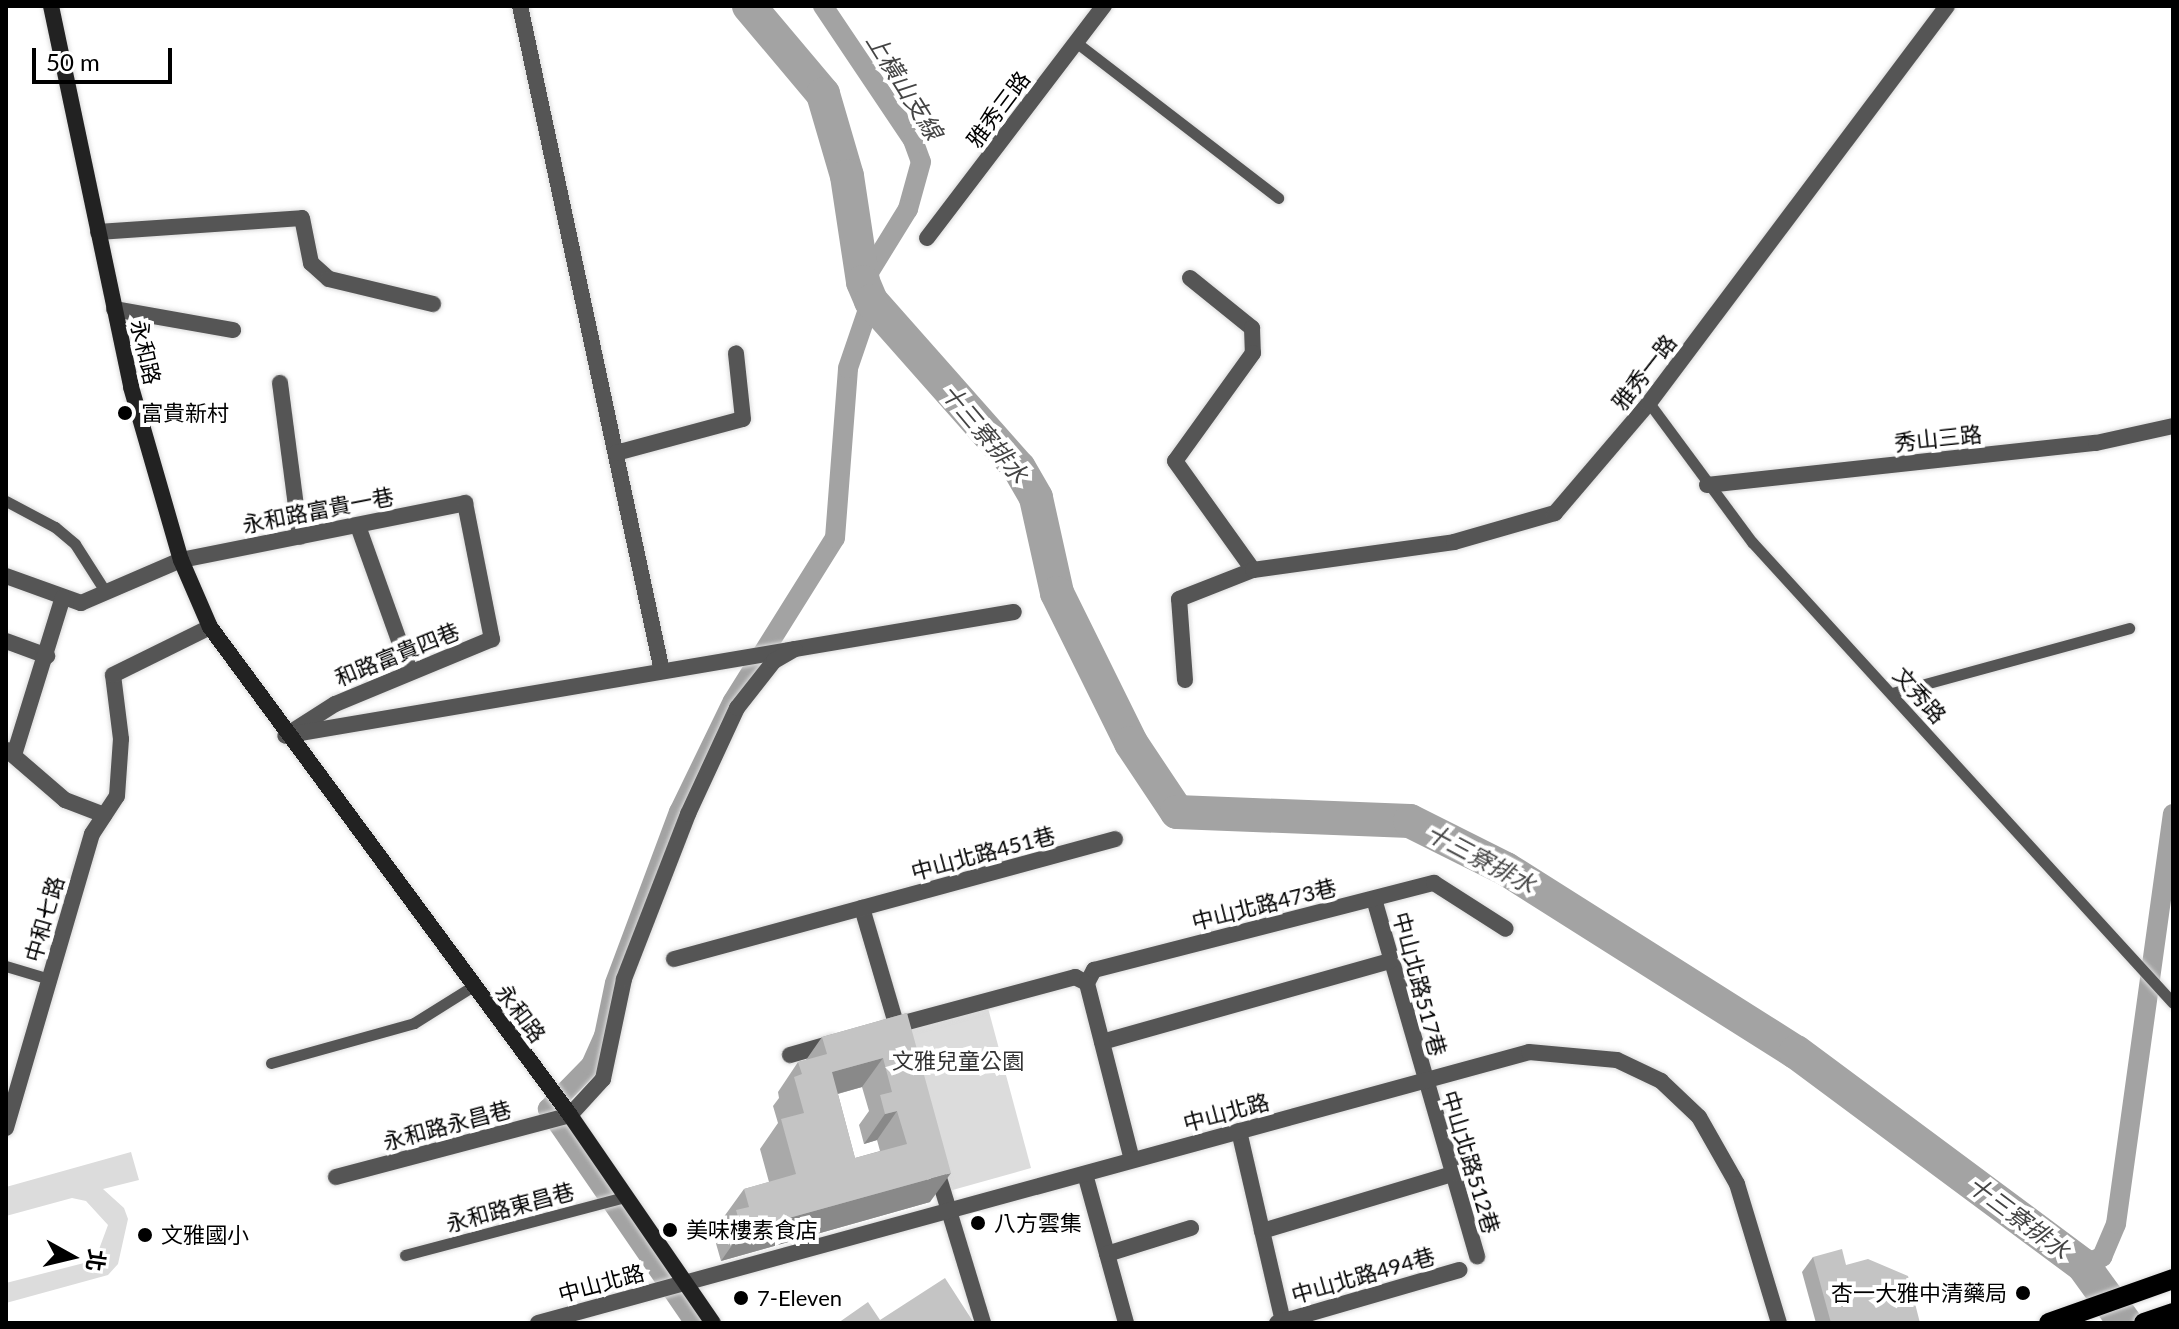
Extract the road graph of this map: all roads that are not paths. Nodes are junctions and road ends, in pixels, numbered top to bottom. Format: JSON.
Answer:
{"nodes":[{"id":1,"x":51,"y":6,"type":"edge"},
{"id":2,"x":520,"y":6,"type":"edge"},
{"id":3,"x":1104,"y":6,"type":"edge"},
{"id":4,"x":1947,"y":6,"type":"edge"},
{"id":5,"x":1077,"y":43,"type":"junction"},
{"id":6,"x":1278,"y":198,"type":"dead end"},
{"id":7,"x":98,"y":232,"type":"junction"},
{"id":8,"x":927,"y":238,"type":"dead end"},
{"id":9,"x":1190,"y":278,"type":"dead end"},
{"id":10,"x":433,"y":304,"type":"dead end"},
{"id":11,"x":114,"y":309,"type":"junction"},
{"id":12,"x":233,"y":330,"type":"dead end"},
{"id":13,"x":736,"y":353,"type":"dead end"},
{"id":14,"x":280,"y":383,"type":"dead end"},
{"id":15,"x":1649,"y":403,"type":"junction"},
{"id":16,"x":2173,"y":426,"type":"edge"},
{"id":17,"x":616,"y":453,"type":"junction"},
{"id":18,"x":1707,"y":485,"type":"junction"},
{"id":19,"x":6,"y":501,"type":"edge"},
{"id":20,"x":465,"y":503,"type":"joint"},
{"id":21,"x":358,"y":526,"type":"junction"},
{"id":22,"x":300,"y":537,"type":"junction"},
{"id":23,"x":181,"y":560,"type":"junction"},
{"id":24,"x":1253,"y":570,"type":"junction"},
{"id":25,"x":6,"y":576,"type":"edge"},
{"id":26,"x":105,"y":591,"type":"junction"},
{"id":27,"x":63,"y":597,"type":"junction"},
{"id":28,"x":1014,"y":612,"type":"dead end"},
{"id":29,"x":210,"y":627,"type":"junction"},
{"id":30,"x":2129,"y":628,"type":"dead end"},
{"id":31,"x":6,"y":641,"type":"edge"},
{"id":32,"x":795,"y":649,"type":"junction"},
{"id":33,"x":47,"y":656,"type":"junction"},
{"id":34,"x":410,"y":671,"type":"junction"},
{"id":35,"x":662,"y":671,"type":"junction"},
{"id":36,"x":1185,"y":680,"type":"dead end"},
{"id":37,"x":1892,"y":693,"type":"junction"},
{"id":38,"x":285,"y":736,"type":"junction"},
{"id":39,"x":10,"y":752,"type":"edge"},
{"id":40,"x":104,"y":815,"type":"junction"},
{"id":41,"x":1115,"y":839,"type":"dead end"},
{"id":42,"x":1374,"y":899,"type":"junction"},
{"id":43,"x":862,"y":908,"type":"junction"},
{"id":44,"x":1506,"y":929,"type":"dead end"},
{"id":45,"x":674,"y":959,"type":"dead end"},
{"id":46,"x":1391,"y":961,"type":"junction"},
{"id":47,"x":6,"y":966,"type":"edge"},
{"id":48,"x":49,"y":979,"type":"junction"},
{"id":49,"x":1087,"y":983,"type":"junction"},
{"id":50,"x":473,"y":986,"type":"junction"},
{"id":51,"x":2169,"y":999,"type":"edge"},
{"id":52,"x":897,"y":1025,"type":"junction"},
{"id":53,"x":1102,"y":1042,"type":"junction"},
{"id":54,"x":905,"y":1054,"type":"edge"},
{"id":55,"x":790,"y":1055,"type":"dead end"},
{"id":56,"x":271,"y":1063,"type":"dead end"},
{"id":57,"x":1423,"y":1081,"type":"junction"},
{"id":58,"x":569,"y":1115,"type":"junction"},
{"id":59,"x":6,"y":1128,"type":"edge"},
{"id":60,"x":1239,"y":1131,"type":"junction"},
{"id":61,"x":932,"y":1154,"type":"edge"},
{"id":62,"x":1132,"y":1160,"type":"junction"},
{"id":63,"x":1085,"y":1174,"type":"junction"},
{"id":64,"x":1452,"y":1174,"type":"junction"},
{"id":65,"x":336,"y":1177,"type":"dead end"},
{"id":66,"x":625,"y":1198,"type":"junction"},
{"id":67,"x":947,"y":1211,"type":"junction"},
{"id":68,"x":1191,"y":1228,"type":"dead end"},
{"id":69,"x":1262,"y":1231,"type":"junction"},
{"id":70,"x":1107,"y":1254,"type":"junction"},
{"id":71,"x":405,"y":1255,"type":"dead end"},
{"id":72,"x":1477,"y":1256,"type":"dead end"},
{"id":73,"x":1459,"y":1270,"type":"dead end"},
{"id":74,"x":2173,"y":1279,"type":"edge"},
{"id":75,"x":686,"y":1284,"type":"junction"},
{"id":76,"x":2098,"y":1312,"type":"edge"},
{"id":77,"x":2173,"y":1313,"type":"edge"},
{"id":78,"x":1280,"y":1322,"type":"edge"},
{"id":79,"x":2147,"y":1322,"type":"edge"},
{"id":80,"x":538,"y":1323,"type":"edge"},
{"id":81,"x":713,"y":1323,"type":"edge"},
{"id":82,"x":983,"y":1323,"type":"edge"},
{"id":83,"x":1126,"y":1323,"type":"edge"},
{"id":84,"x":1779,"y":1323,"type":"edge"},
{"id":85,"x":2049,"y":1323,"type":"edge"}],
"edges":[{"from":1,"to":7,"type":"main road","name":"永和路"},
{"from":2,"to":17,"type":"street"},
{"from":3,"to":5,"type":"street","name":"雅秀三路"},
{"from":4,"to":15,"type":"street","name":"雅秀一路"},
{"from":5,"to":6,"type":"lane"},
{"from":5,"to":8,"type":"street","name":"雅秀三路"},
{"from":7,"to":10,"type":"street"},
{"from":7,"to":11,"type":"main road","name":"永和路"},
{"from":9,"to":24,"type":"street"},
{"from":11,"to":12,"type":"street"},
{"from":11,"to":23,"type":"main road","name":"永和路"},
{"from":13,"to":17,"type":"street"},
{"from":14,"to":22,"type":"street"},
{"from":15,"to":18,"type":"lane","name":"文秀路"},
{"from":15,"to":24,"type":"street","name":"雅秀一路"},
{"from":16,"to":18,"type":"street","name":"秀山三路"},
{"from":17,"to":35,"type":"street"},
{"from":18,"to":37,"type":"lane","name":"文秀路"},
{"from":19,"to":26,"type":"lane"},
{"from":20,"to":21,"type":"street","name":"永和路富貴一巷"},
{"from":20,"to":34,"type":"street","name":"和路富貴四巷"},
{"from":21,"to":22,"type":"street","name":"永和路富貴一巷"},
{"from":21,"to":34,"type":"street"},
{"from":22,"to":23,"type":"street","name":"永和路富貴一巷"},
{"from":23,"to":26,"type":"street","name":"永和路富貴一巷"},
{"from":23,"to":29,"type":"main road","name":"永和路"},
{"from":24,"to":36,"type":"street","name":"雅秀一路"},
{"from":25,"to":27,"type":"street"},
{"from":26,"to":27,"type":"street","name":"永和路富貴一巷"},
{"from":27,"to":33,"type":"street"},
{"from":28,"to":32,"type":"street"},
{"from":29,"to":38,"type":"main road","name":"永和路"},
{"from":29,"to":40,"type":"street","name":"中和七路"},
{"from":30,"to":37,"type":"lane"},
{"from":31,"to":33,"type":"street"},
{"from":32,"to":35,"type":"street"},
{"from":32,"to":58,"type":"street"},
{"from":33,"to":39,"type":"street"},
{"from":34,"to":38,"type":"street","name":"和路富貴四巷"},
{"from":35,"to":38,"type":"street"},
{"from":37,"to":51,"type":"lane","name":"文秀路"},
{"from":38,"to":50,"type":"main road","name":"永和路"},
{"from":39,"to":40,"type":"street"},
{"from":40,"to":48,"type":"street","name":"中和七路"},
{"from":41,"to":43,"type":"street","name":"中山北路451巷"},
{"from":42,"to":44,"type":"street","name":"中山北路473巷"},
{"from":42,"to":46,"type":"street","name":"中山北路517巷"},
{"from":42,"to":49,"type":"street","name":"中山北路473巷"},
{"from":43,"to":45,"type":"street","name":"中山北路451巷"},
{"from":43,"to":52,"type":"street"},
{"from":46,"to":53,"type":"street"},
{"from":46,"to":57,"type":"street","name":"中山北路517巷"},
{"from":47,"to":48,"type":"lane"},
{"from":48,"to":59,"type":"street","name":"中和七路"},
{"from":49,"to":52,"type":"street"},
{"from":49,"to":53,"type":"street"},
{"from":50,"to":56,"type":"lane"},
{"from":50,"to":58,"type":"main road","name":"永和路"},
{"from":52,"to":54,"type":"street"},
{"from":52,"to":55,"type":"street"},
{"from":53,"to":62,"type":"street"},
{"from":57,"to":60,"type":"street","name":"中山北路"},
{"from":57,"to":64,"type":"street","name":"中山北路512巷"},
{"from":57,"to":84,"type":"street","name":"中山北路"},
{"from":58,"to":65,"type":"street","name":"永和路永昌巷"},
{"from":58,"to":66,"type":"main road","name":"永和路"},
{"from":60,"to":62,"type":"street","name":"中山北路"},
{"from":60,"to":69,"type":"street","name":"中山北路494巷"},
{"from":61,"to":67,"type":"street"},
{"from":62,"to":63,"type":"street","name":"中山北路"},
{"from":63,"to":67,"type":"street","name":"中山北路"},
{"from":63,"to":70,"type":"street"},
{"from":64,"to":69,"type":"street"},
{"from":64,"to":72,"type":"street","name":"中山北路512巷"},
{"from":66,"to":71,"type":"lane","name":"永和路東昌巷"},
{"from":66,"to":75,"type":"main road","name":"永和路"},
{"from":67,"to":75,"type":"street","name":"中山北路"},
{"from":67,"to":82,"type":"street"},
{"from":68,"to":70,"type":"street"},
{"from":69,"to":78,"type":"street","name":"中山北路494巷"},
{"from":70,"to":83,"type":"street"},
{"from":73,"to":78,"type":"street","name":"中山北路494巷"},
{"from":74,"to":76,"type":"main road"},
{"from":75,"to":80,"type":"street","name":"中山北路"},
{"from":75,"to":81,"type":"main road","name":"永和路"},
{"from":76,"to":85,"type":"main road"},
{"from":77,"to":79,"type":"main road"}]}
